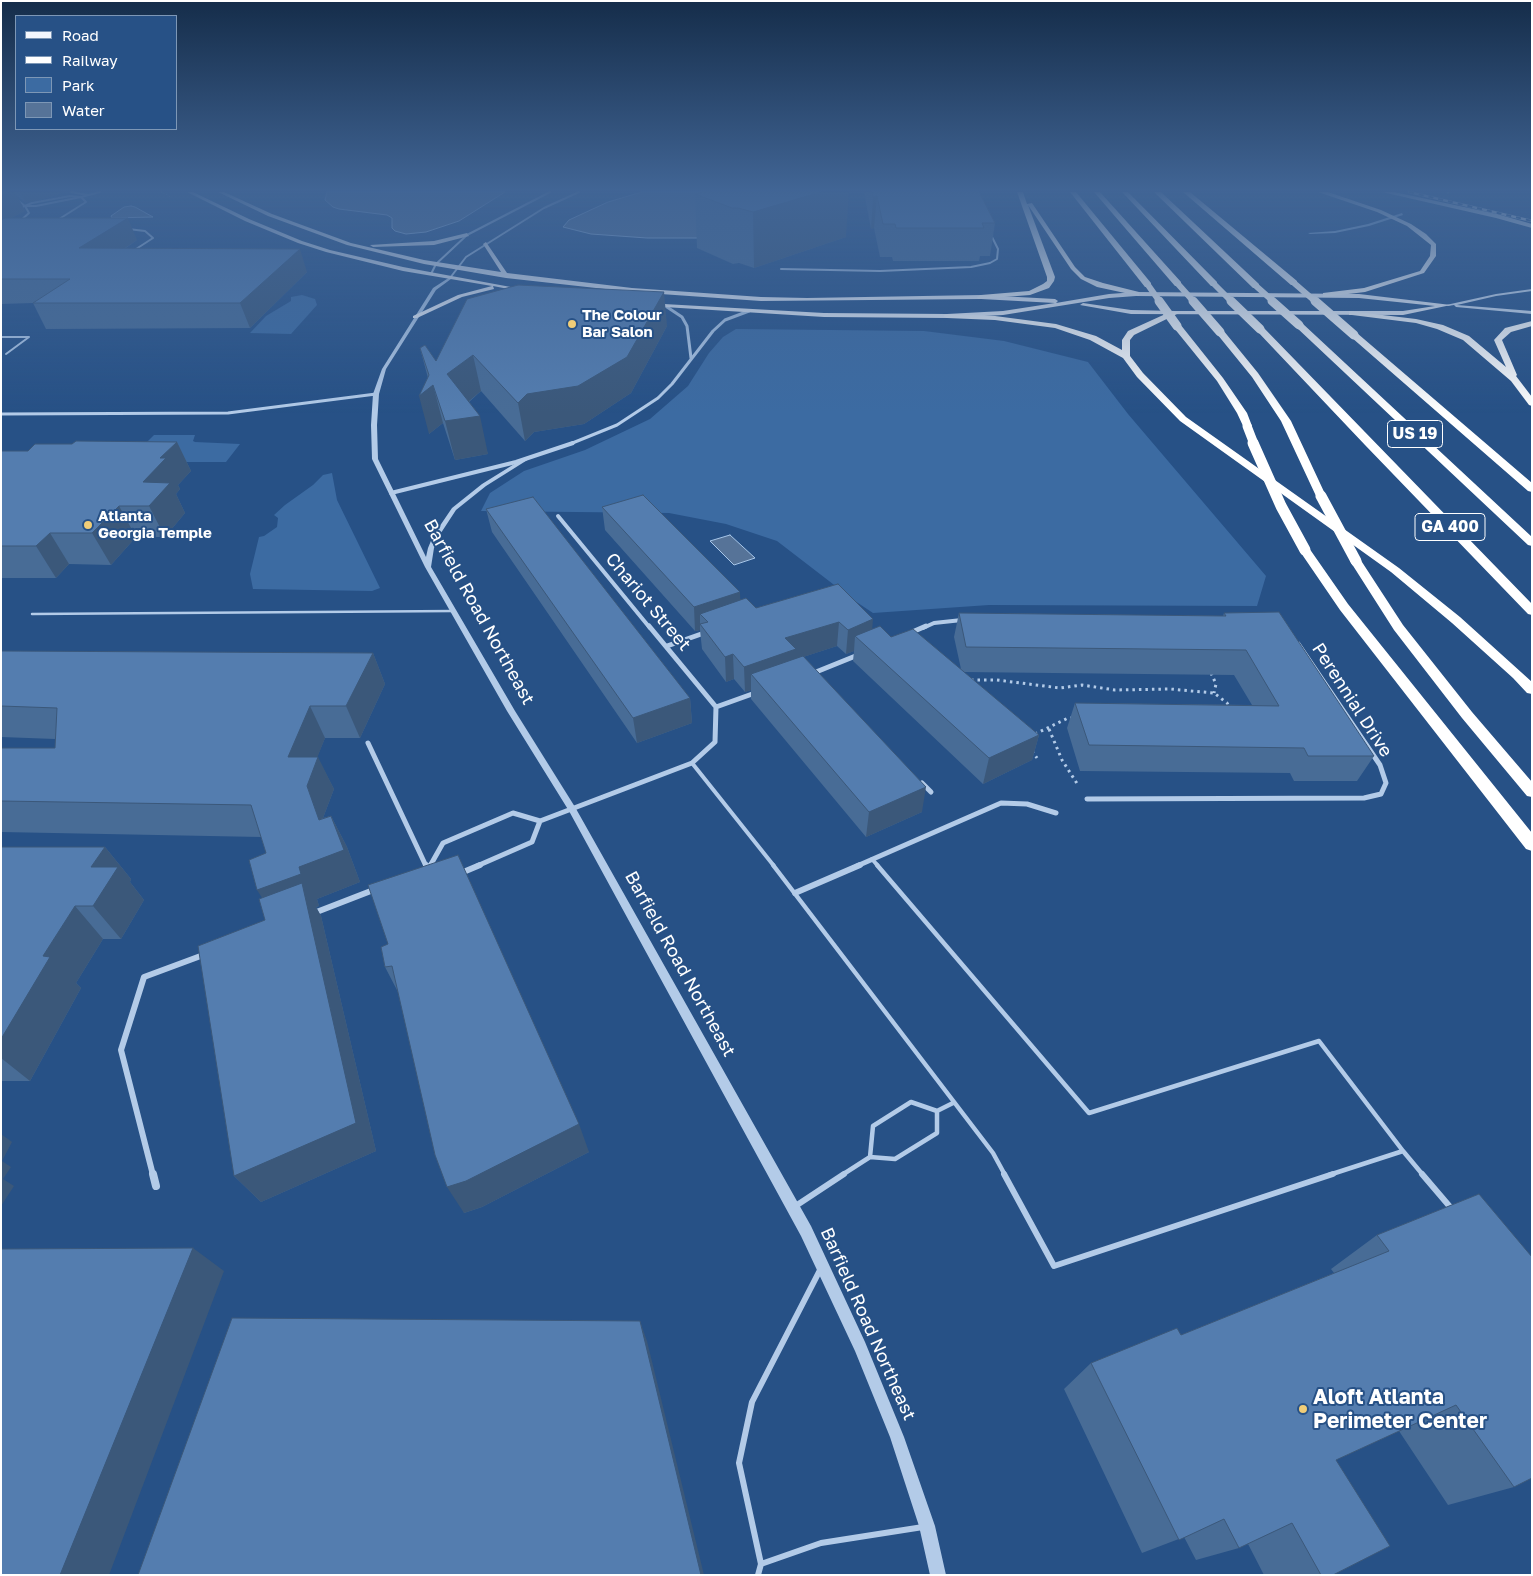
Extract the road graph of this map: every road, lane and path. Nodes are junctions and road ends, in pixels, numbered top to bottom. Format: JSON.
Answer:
{"nodes":[{"id":1,"x":390,"y":266,"type":"edge"},
{"id":2,"x":435,"y":266,"type":"edge"},
{"id":3,"x":444,"y":266,"type":"edge"},
{"id":4,"x":459,"y":266,"type":"edge"},
{"id":5,"x":499,"y":266,"type":"edge"},
{"id":6,"x":978,"y":266,"type":"edge"},
{"id":7,"x":1047,"y":266,"type":"edge"},
{"id":8,"x":1070,"y":266,"type":"edge"},
{"id":9,"x":1133,"y":266,"type":"edge"},
{"id":10,"x":1162,"y":266,"type":"edge"},
{"id":11,"x":1196,"y":266,"type":"edge"},
{"id":12,"x":1234,"y":266,"type":"edge"},
{"id":13,"x":1273,"y":266,"type":"edge"},
{"id":14,"x":1426,"y":266,"type":"edge"},
{"id":15,"x":457,"y":268,"type":"junction"},
{"id":16,"x":782,"y":269,"type":"edge"},
{"id":17,"x":431,"y":274,"type":"junction"},
{"id":18,"x":506,"y":276,"type":"junction"},
{"id":19,"x":450,"y":278,"type":"junction"},
{"id":20,"x":497,"y":286,"type":"junction"},
{"id":21,"x":435,"y":287,"type":"junction"},
{"id":22,"x":1532,"y":290,"type":"edge"},
{"id":23,"x":533,"y":291,"type":"edge"},
{"id":24,"x":1136,"y":294,"type":"junction"},
{"id":25,"x":1326,"y":295,"type":"junction"},
{"id":26,"x":980,"y":297,"type":"junction"},
{"id":27,"x":645,"y":303,"type":"edge"},
{"id":28,"x":1072,"y":303,"type":"junction"},
{"id":29,"x":664,"y":305,"type":"junction"},
{"id":30,"x":1448,"y":305,"type":"junction"},
{"id":31,"x":749,"y":311,"type":"junction"},
{"id":32,"x":1175,"y":313,"type":"junction"},
{"id":33,"x":1352,"y":313,"type":"junction"},
{"id":34,"x":1532,"y":313,"type":"edge"},
{"id":35,"x":947,"y":316,"type":"junction"},
{"id":36,"x":415,"y":317,"type":"junction"},
{"id":37,"x":1532,"y":322,"type":"edge"},
{"id":38,"x":1,"y":337,"type":"edge"},
{"id":39,"x":6,"y":354,"type":"dead end"},
{"id":40,"x":1126,"y":356,"type":"junction"},
{"id":41,"x":691,"y":358,"type":"junction"},
{"id":42,"x":1514,"y":379,"type":"junction"},
{"id":43,"x":376,"y":394,"type":"junction"},
{"id":44,"x":1532,"y":403,"type":"edge"},
{"id":45,"x":1,"y":414,"type":"edge"},
{"id":46,"x":526,"y":459,"type":"junction"},
{"id":47,"x":1532,"y":489,"type":"edge"},
{"id":48,"x":391,"y":493,"type":"junction"},
{"id":49,"x":558,"y":516,"type":"dead end"},
{"id":50,"x":1532,"y":543,"type":"edge"},
{"id":51,"x":428,"y":567,"type":"junction"},
{"id":52,"x":454,"y":611,"type":"junction"},
{"id":53,"x":1532,"y":611,"type":"edge"},
{"id":54,"x":32,"y":614,"type":"dead end"},
{"id":55,"x":971,"y":621,"type":"edge"},
{"id":56,"x":714,"y":630,"type":"edge"},
{"id":57,"x":905,"y":636,"type":"edge"},
{"id":58,"x":1292,"y":638,"type":"edge"},
{"id":59,"x":667,"y":646,"type":"junction"},
{"id":60,"x":863,"y":653,"type":"edge"},
{"id":61,"x":1208,"y":666,"type":"edge"},
{"id":62,"x":812,"y":673,"type":"junction"},
{"id":63,"x":804,"y":676,"type":"edge"},
{"id":64,"x":964,"y":678,"type":"edge"},
{"id":65,"x":819,"y":680,"type":"edge"},
{"id":66,"x":1532,"y":690,"type":"edge"},
{"id":67,"x":760,"y":692,"type":"edge"},
{"id":68,"x":1214,"y":693,"type":"junction"},
{"id":69,"x":716,"y":707,"type":"junction"},
{"id":70,"x":1231,"y":710,"type":"edge"},
{"id":71,"x":1077,"y":718,"type":"edge"},
{"id":72,"x":1049,"y":729,"type":"junction"},
{"id":73,"x":1029,"y":736,"type":"edge"},
{"id":74,"x":368,"y":743,"type":"dead end"},
{"id":75,"x":1027,"y":744,"type":"edge"},
{"id":76,"x":1037,"y":758,"type":"edge"},
{"id":77,"x":692,"y":763,"type":"junction"},
{"id":78,"x":917,"y":778,"type":"edge"},
{"id":79,"x":931,"y":792,"type":"dead end"},
{"id":80,"x":1532,"y":792,"type":"edge"},
{"id":81,"x":1087,"y":799,"type":"joint"},
{"id":82,"x":572,"y":809,"type":"junction"},
{"id":83,"x":1056,"y":813,"type":"dead end"},
{"id":84,"x":540,"y":821,"type":"junction"},
{"id":85,"x":1532,"y":845,"type":"edge"},
{"id":86,"x":872,"y":860,"type":"junction"},
{"id":87,"x":428,"y":870,"type":"junction"},
{"id":88,"x":436,"y":870,"type":"edge"},
{"id":89,"x":453,"y":872,"type":"edge"},
{"id":90,"x":419,"y":873,"type":"edge"},
{"id":91,"x":382,"y":887,"type":"edge"},
{"id":92,"x":795,"y":893,"type":"junction"},
{"id":93,"x":309,"y":915,"type":"edge"},
{"id":94,"x":218,"y":950,"type":"edge"},
{"id":95,"x":953,"y":1103,"type":"junction"},
{"id":96,"x":937,"y":1111,"type":"junction"},
{"id":97,"x":1403,"y":1150,"type":"junction"},
{"id":98,"x":870,"y":1157,"type":"junction"},
{"id":99,"x":156,"y":1186,"type":"dead end"},
{"id":100,"x":792,"y":1208,"type":"junction"},
{"id":101,"x":1453,"y":1210,"type":"edge"},
{"id":102,"x":822,"y":1266,"type":"junction"},
{"id":103,"x":927,"y":1526,"type":"junction"},
{"id":104,"x":760,"y":1564,"type":"junction"},
{"id":105,"x":758,"y":1575,"type":"edge"},
{"id":106,"x":938,"y":1575,"type":"edge"}],
"edges":[{"from":1,"to":17,"type":"main road"},
{"from":2,"to":17,"type":"street"},
{"from":3,"to":15,"type":"main road"},
{"from":4,"to":15,"type":"street"},
{"from":5,"to":18,"type":"main road"},
{"from":6,"to":16,"type":"lane"},
{"from":7,"to":26,"type":"highway"},
{"from":8,"to":24,"type":"highway"},
{"from":9,"to":85,"type":"highway","bridge":true},
{"from":10,"to":80,"type":"highway","bridge":true},
{"from":11,"to":53,"type":"highway","number":"GA 400","bridge":true},
{"from":12,"to":50,"type":"highway","number":"US 19","bridge":true},
{"from":13,"to":47,"type":"highway","number":"US 19","bridge":true},
{"from":14,"to":25,"type":"highway"},
{"from":15,"to":18,"type":"main road"},
{"from":15,"to":19,"type":"street"},
{"from":17,"to":19,"type":"main road"},
{"from":17,"to":21,"type":"street"},
{"from":18,"to":26,"type":"main road"},
{"from":19,"to":20,"type":"main road"},
{"from":19,"to":21,"type":"street"},
{"from":20,"to":23,"type":"main road"},
{"from":20,"to":36,"type":"main road"},
{"from":21,"to":36,"type":"street","name":"Barfield Road Northeast"},
{"from":22,"to":30,"type":"main road"},
{"from":24,"to":25,"type":"main road"},
{"from":24,"to":28,"type":"main road"},
{"from":25,"to":30,"type":"main road"},
{"from":26,"to":28,"type":"main road"},
{"from":27,"to":29,"type":"main road"},
{"from":28,"to":32,"type":"main road"},
{"from":28,"to":35,"type":"main road"},
{"from":29,"to":31,"type":"main road"},
{"from":29,"to":41,"type":"street"},
{"from":30,"to":33,"type":"main road"},
{"from":30,"to":34,"type":"main road"},
{"from":31,"to":35,"type":"main road"},
{"from":31,"to":41,"type":"street"},
{"from":32,"to":33,"type":"main road"},
{"from":32,"to":40,"type":"highway"},
{"from":33,"to":42,"type":"highway"},
{"from":35,"to":40,"type":"highway"},
{"from":36,"to":43,"type":"street","name":"Barfield Road Northeast"},
{"from":37,"to":42,"type":"highway"},
{"from":38,"to":39,"type":"lane"},
{"from":40,"to":66,"type":"highway"},
{"from":41,"to":46,"type":"street"},
{"from":42,"to":44,"type":"highway"},
{"from":43,"to":45,"type":"street"},
{"from":43,"to":48,"type":"street","name":"Barfield Road Northeast"},
{"from":46,"to":48,"type":"street"},
{"from":46,"to":51,"type":"street"},
{"from":48,"to":51,"type":"street","name":"Barfield Road Northeast"},
{"from":49,"to":59,"type":"street","name":"Chariot Street"},
{"from":51,"to":52,"type":"street","name":"Barfield Road Northeast"},
{"from":52,"to":54,"type":"lane"},
{"from":52,"to":82,"type":"street","name":"Barfield Road Northeast"},
{"from":55,"to":57,"type":"street"},
{"from":56,"to":59,"type":"street"},
{"from":58,"to":81,"type":"street","name":"Perennial Drive"},
{"from":59,"to":69,"type":"street","name":"Chariot Street"},
{"from":60,"to":62,"type":"street"},
{"from":61,"to":68,"type":"path"},
{"from":62,"to":63,"type":"street"},
{"from":62,"to":65,"type":"street"},
{"from":64,"to":68,"type":"path"},
{"from":67,"to":69,"type":"street"},
{"from":68,"to":70,"type":"path"},
{"from":69,"to":77,"type":"street"},
{"from":71,"to":72,"type":"path"},
{"from":72,"to":73,"type":"path"},
{"from":72,"to":81,"type":"path"},
{"from":74,"to":87,"type":"street"},
{"from":75,"to":76,"type":"path"},
{"from":77,"to":82,"type":"street"},
{"from":77,"to":92,"type":"lane"},
{"from":78,"to":79,"type":"street"},
{"from":82,"to":84,"type":"street"},
{"from":82,"to":100,"type":"street","name":"Barfield Road Northeast"},
{"from":83,"to":86,"type":"street"},
{"from":84,"to":87,"type":"street"},
{"from":84,"to":89,"type":"street"},
{"from":86,"to":92,"type":"street"},
{"from":86,"to":97,"type":"lane"},
{"from":87,"to":88,"type":"street"},
{"from":87,"to":90,"type":"street"},
{"from":91,"to":93,"type":"street"},
{"from":92,"to":95,"type":"lane"},
{"from":94,"to":99,"type":"street"},
{"from":95,"to":96,"type":"lane"},
{"from":95,"to":97,"type":"lane"},
{"from":96,"to":98,"type":"lane"},
{"from":96,"to":98,"type":"lane"},
{"from":97,"to":101,"type":"lane"},
{"from":98,"to":100,"type":"lane"},
{"from":100,"to":102,"type":"street","name":"Barfield Road Northeast"},
{"from":102,"to":103,"type":"street","name":"Barfield Road Northeast"},
{"from":102,"to":104,"type":"lane"},
{"from":103,"to":104,"type":"lane"},
{"from":103,"to":106,"type":"street","name":"Barfield Road Northeast"},
{"from":104,"to":105,"type":"lane"}]}
